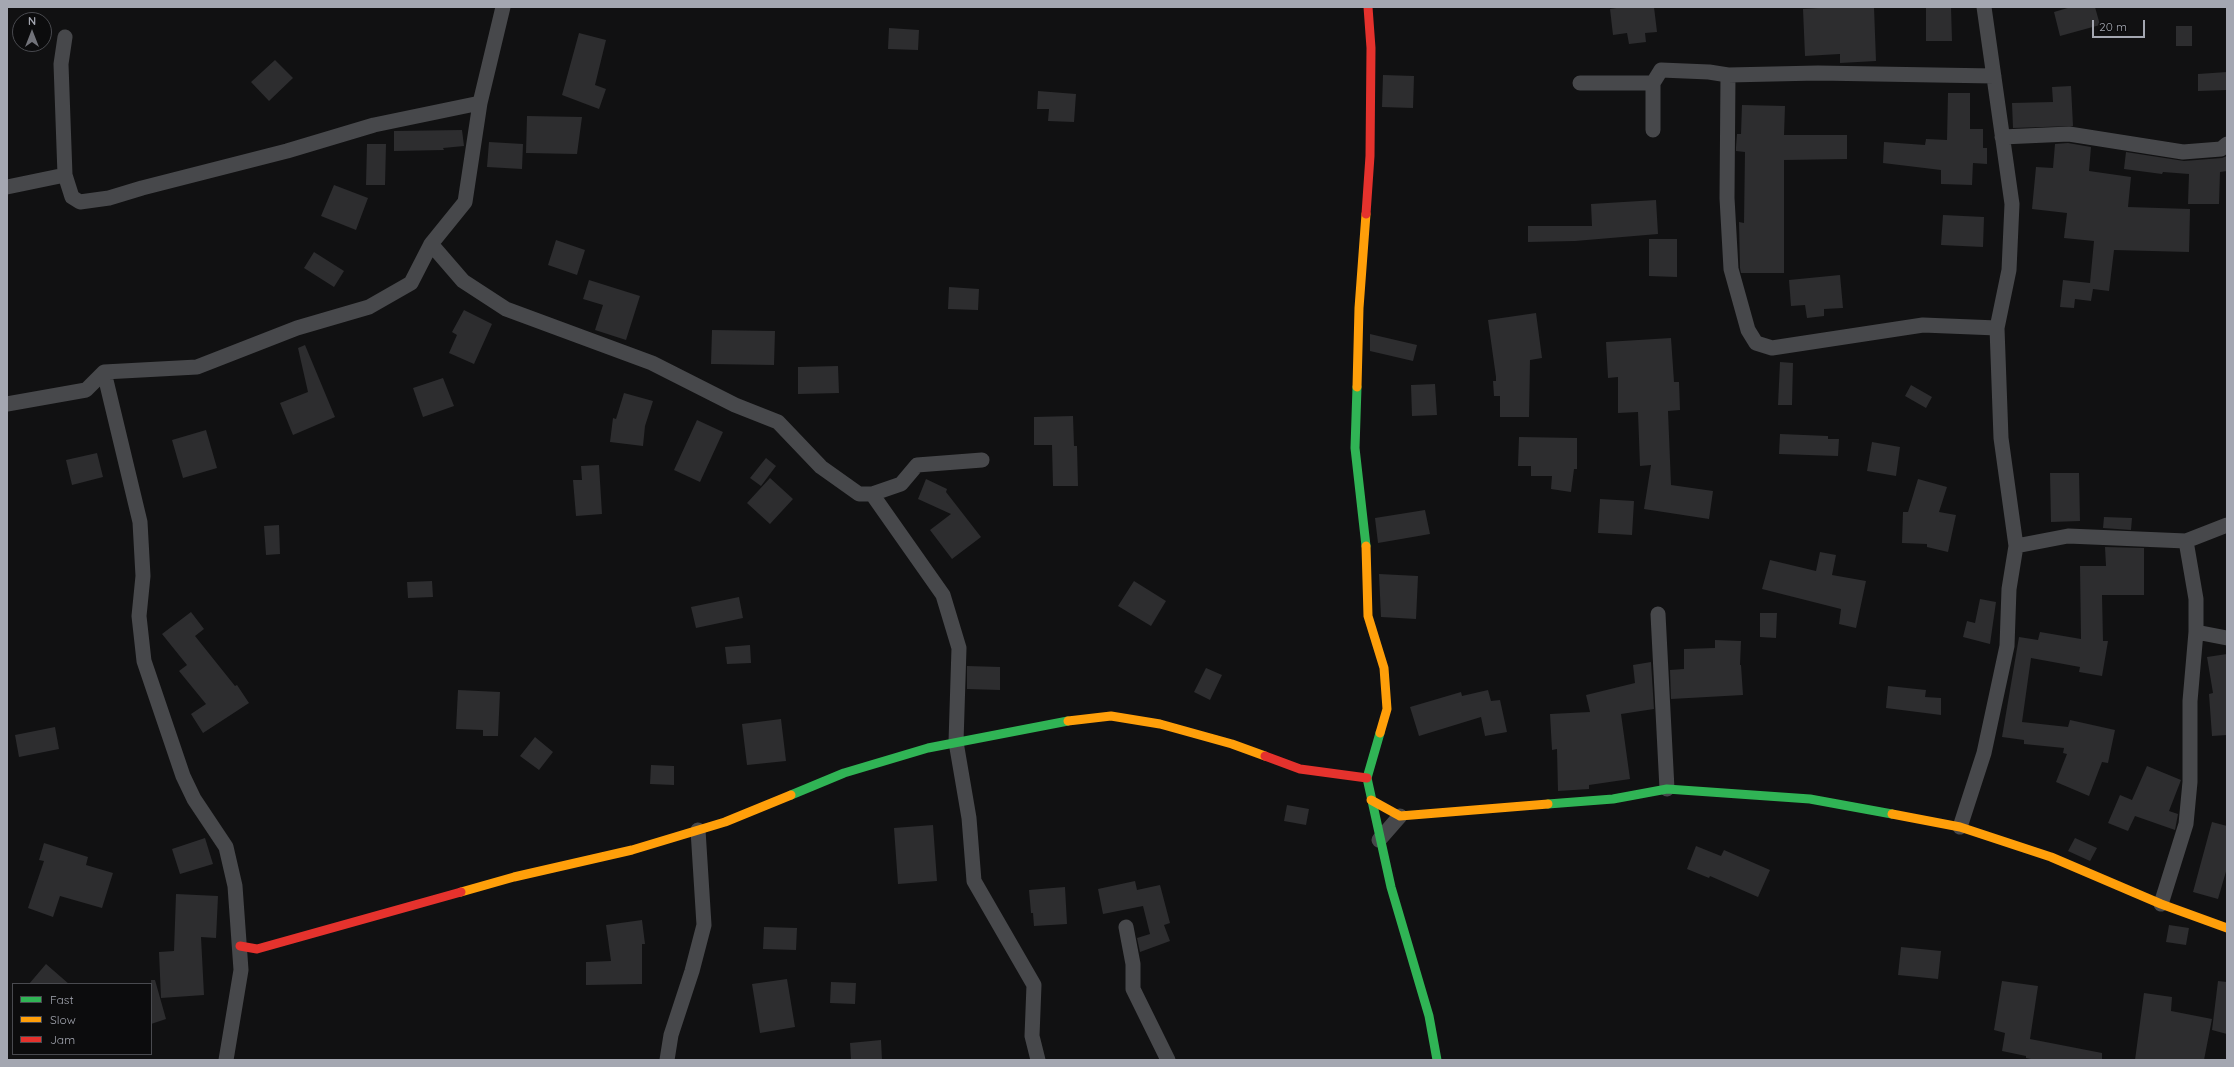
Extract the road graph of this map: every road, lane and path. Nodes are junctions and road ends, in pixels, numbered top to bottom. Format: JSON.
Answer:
{"nodes":[{"id":1,"x":503,"y":7,"type":"edge"},
{"id":2,"x":1368,"y":7,"type":"edge"},
{"id":3,"x":1984,"y":7,"type":"edge"},
{"id":4,"x":65,"y":37,"type":"dead end"},
{"id":5,"x":1728,"y":75,"type":"junction"},
{"id":6,"x":1994,"y":76,"type":"junction"},
{"id":7,"x":1580,"y":83,"type":"dead end"},
{"id":8,"x":1653,"y":83,"type":"junction"},
{"id":9,"x":480,"y":103,"type":"junction"},
{"id":10,"x":1653,"y":130,"type":"dead end"},
{"id":11,"x":2002,"y":137,"type":"junction"},
{"id":12,"x":2227,"y":144,"type":"edge"},
{"id":13,"x":65,"y":175,"type":"junction"},
{"id":14,"x":7,"y":187,"type":"edge"},
{"id":15,"x":431,"y":244,"type":"junction"},
{"id":16,"x":1997,"y":328,"type":"junction"},
{"id":17,"x":104,"y":372,"type":"junction"},
{"id":18,"x":7,"y":404,"type":"edge"},
{"id":19,"x":982,"y":460,"type":"dead end"},
{"id":20,"x":872,"y":494,"type":"junction"},
{"id":21,"x":2227,"y":525,"type":"edge"},
{"id":22,"x":2186,"y":541,"type":"junction"},
{"id":23,"x":2016,"y":546,"type":"junction"},
{"id":24,"x":1658,"y":614,"type":"dead end"},
{"id":25,"x":2196,"y":632,"type":"junction"},
{"id":26,"x":2227,"y":638,"type":"edge"},
{"id":27,"x":956,"y":742,"type":"junction"},
{"id":28,"x":1367,"y":778,"type":"junction"},
{"id":29,"x":1667,"y":789,"type":"junction"},
{"id":30,"x":1371,"y":800,"type":"junction"},
{"id":31,"x":1400,"y":816,"type":"junction"},
{"id":32,"x":1960,"y":827,"type":"junction"},
{"id":33,"x":698,"y":830,"type":"junction"},
{"id":34,"x":1379,"y":840,"type":"junction"},
{"id":35,"x":2161,"y":904,"type":"junction"},
{"id":36,"x":1126,"y":928,"type":"dead end"},
{"id":37,"x":2227,"y":928,"type":"edge"},
{"id":38,"x":240,"y":946,"type":"junction"},
{"id":39,"x":257,"y":948,"type":"junction"},
{"id":40,"x":241,"y":970,"type":"junction"},
{"id":41,"x":226,"y":1060,"type":"edge"},
{"id":42,"x":667,"y":1060,"type":"edge"},
{"id":43,"x":1038,"y":1060,"type":"edge"},
{"id":44,"x":1168,"y":1060,"type":"edge"},
{"id":45,"x":1437,"y":1060,"type":"edge"}],
"edges":[{"from":1,"to":9,"type":"street"},
{"from":2,"to":28,"type":"street"},
{"from":3,"to":6,"type":"street"},
{"from":4,"to":13,"type":"street"},
{"from":5,"to":6,"type":"street"},
{"from":5,"to":8,"type":"street"},
{"from":5,"to":16,"type":"street"},
{"from":6,"to":11,"type":"street"},
{"from":7,"to":8,"type":"street"},
{"from":8,"to":10,"type":"street"},
{"from":9,"to":13,"type":"street"},
{"from":9,"to":15,"type":"street"},
{"from":11,"to":12,"type":"street"},
{"from":11,"to":16,"type":"street"},
{"from":13,"to":14,"type":"street"},
{"from":15,"to":17,"type":"street"},
{"from":15,"to":20,"type":"street"},
{"from":16,"to":23,"type":"street"},
{"from":17,"to":18,"type":"street"},
{"from":17,"to":38,"type":"street"},
{"from":19,"to":20,"type":"street"},
{"from":20,"to":27,"type":"street"},
{"from":21,"to":22,"type":"street"},
{"from":22,"to":23,"type":"street"},
{"from":22,"to":25,"type":"street"},
{"from":23,"to":32,"type":"street"},
{"from":24,"to":29,"type":"street"},
{"from":25,"to":26,"type":"street"},
{"from":25,"to":35,"type":"street"},
{"from":27,"to":28,"type":"street"},
{"from":27,"to":33,"type":"street"},
{"from":27,"to":43,"type":"street"},
{"from":28,"to":30,"type":"street"},
{"from":29,"to":31,"type":"street"},
{"from":29,"to":32,"type":"street"},
{"from":30,"to":31,"type":"street"},
{"from":30,"to":34,"type":"street"},
{"from":31,"to":34,"type":"street"},
{"from":32,"to":35,"type":"street"},
{"from":33,"to":39,"type":"street"},
{"from":33,"to":42,"type":"street"},
{"from":34,"to":45,"type":"street"},
{"from":35,"to":37,"type":"street"},
{"from":36,"to":44,"type":"street"},
{"from":38,"to":39,"type":"street"},
{"from":38,"to":40,"type":"street"},
{"from":39,"to":40,"type":"street"},
{"from":40,"to":41,"type":"street"}]}
